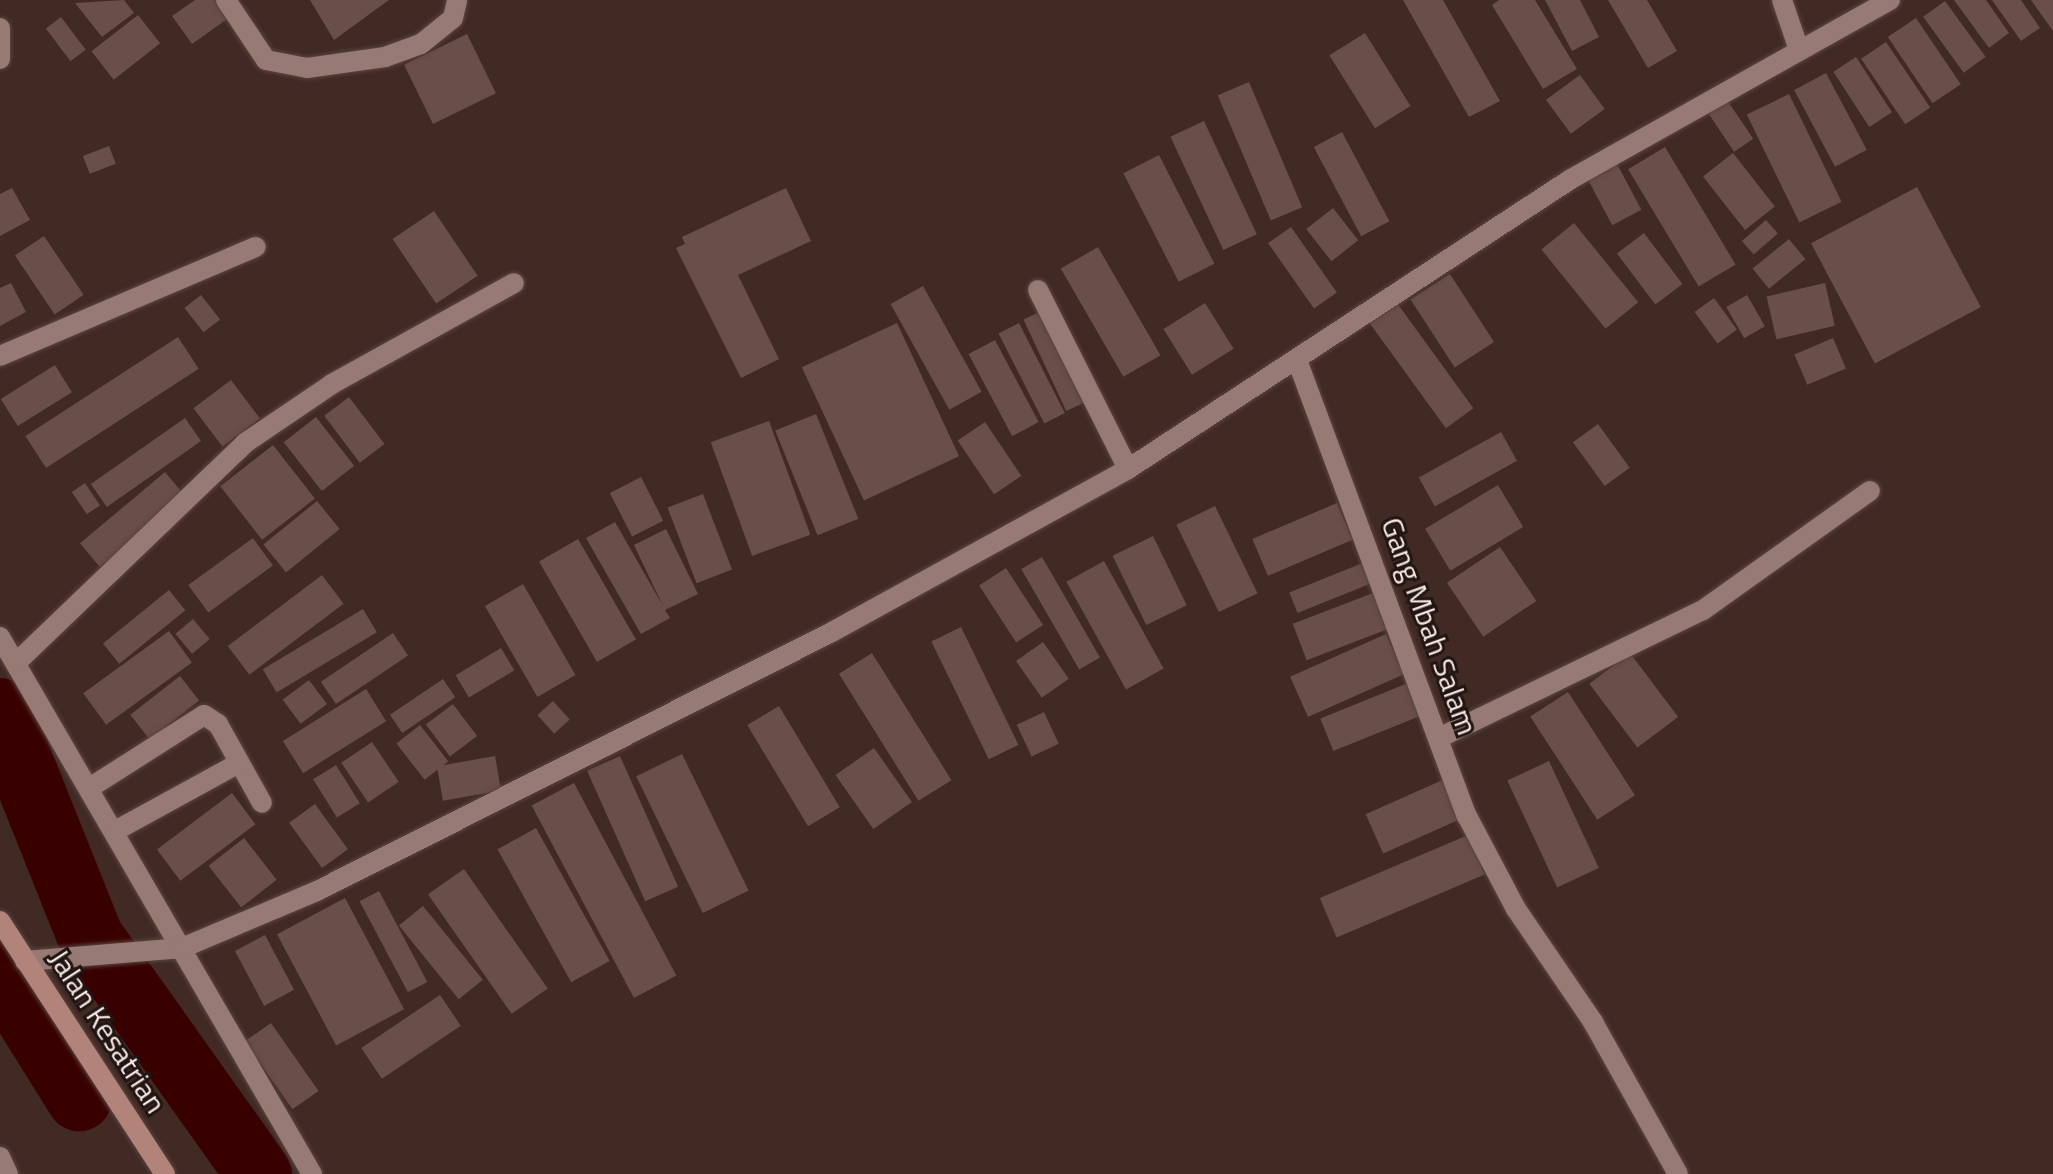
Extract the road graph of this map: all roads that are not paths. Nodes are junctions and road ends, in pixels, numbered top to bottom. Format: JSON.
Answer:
{"nodes":[{"id":1,"x":226,"y":0,"type":"edge"},
{"id":2,"x":457,"y":0,"type":"edge"},
{"id":3,"x":1782,"y":0,"type":"edge"},
{"id":4,"x":1890,"y":0,"type":"edge"},
{"id":5,"x":0,"y":28,"type":"edge"},
{"id":6,"x":1798,"y":47,"type":"junction"},
{"id":7,"x":0,"y":59,"type":"edge"},
{"id":8,"x":256,"y":247,"type":"dead end"},
{"id":9,"x":514,"y":283,"type":"dead end"},
{"id":10,"x":1038,"y":290,"type":"dead end"},
{"id":11,"x":0,"y":356,"type":"edge"},
{"id":12,"x":1297,"y":360,"type":"junction"},
{"id":13,"x":1128,"y":469,"type":"junction"},
{"id":14,"x":1870,"y":491,"type":"dead end"},
{"id":15,"x":0,"y":637,"type":"edge"},
{"id":16,"x":17,"y":662,"type":"junction"},
{"id":17,"x":1439,"y":738,"type":"junction"},
{"id":18,"x":239,"y":763,"type":"junction"},
{"id":19,"x":91,"y":787,"type":"junction"},
{"id":20,"x":262,"y":803,"type":"dead end"},
{"id":21,"x":115,"y":831,"type":"junction"},
{"id":22,"x":0,"y":921,"type":"edge"},
{"id":23,"x":182,"y":948,"type":"junction"},
{"id":24,"x":25,"y":961,"type":"junction"},
{"id":25,"x":0,"y":1157,"type":"edge"},
{"id":26,"x":160,"y":1172,"type":"edge"},
{"id":27,"x":8,"y":1174,"type":"edge"},
{"id":28,"x":312,"y":1174,"type":"edge"},
{"id":29,"x":1678,"y":1174,"type":"edge"}],
"edges":[{"from":1,"to":2,"type":"street"},
{"from":3,"to":6,"type":"street"},
{"from":4,"to":6,"type":"street"},
{"from":5,"to":7,"type":"street"},
{"from":6,"to":12,"type":"street"},
{"from":8,"to":11,"type":"street"},
{"from":9,"to":16,"type":"street"},
{"from":10,"to":13,"type":"street"},
{"from":12,"to":13,"type":"street"},
{"from":12,"to":17,"type":"street","name":"Gang Mbah Salam"},
{"from":13,"to":23,"type":"street"},
{"from":14,"to":17,"type":"street"},
{"from":15,"to":16,"type":"street"},
{"from":16,"to":19,"type":"street"},
{"from":17,"to":29,"type":"street","name":"Gang Mbah Salam"},
{"from":18,"to":19,"type":"street"},
{"from":18,"to":20,"type":"street"},
{"from":18,"to":21,"type":"street"},
{"from":19,"to":21,"type":"street"},
{"from":21,"to":23,"type":"street"},
{"from":22,"to":24,"type":"street","name":"Jalan Kesatrian"},
{"from":23,"to":24,"type":"street"},
{"from":23,"to":28,"type":"street"},
{"from":24,"to":26,"type":"street","name":"Jalan Kesatrian"},
{"from":25,"to":27,"type":"street"}]}
